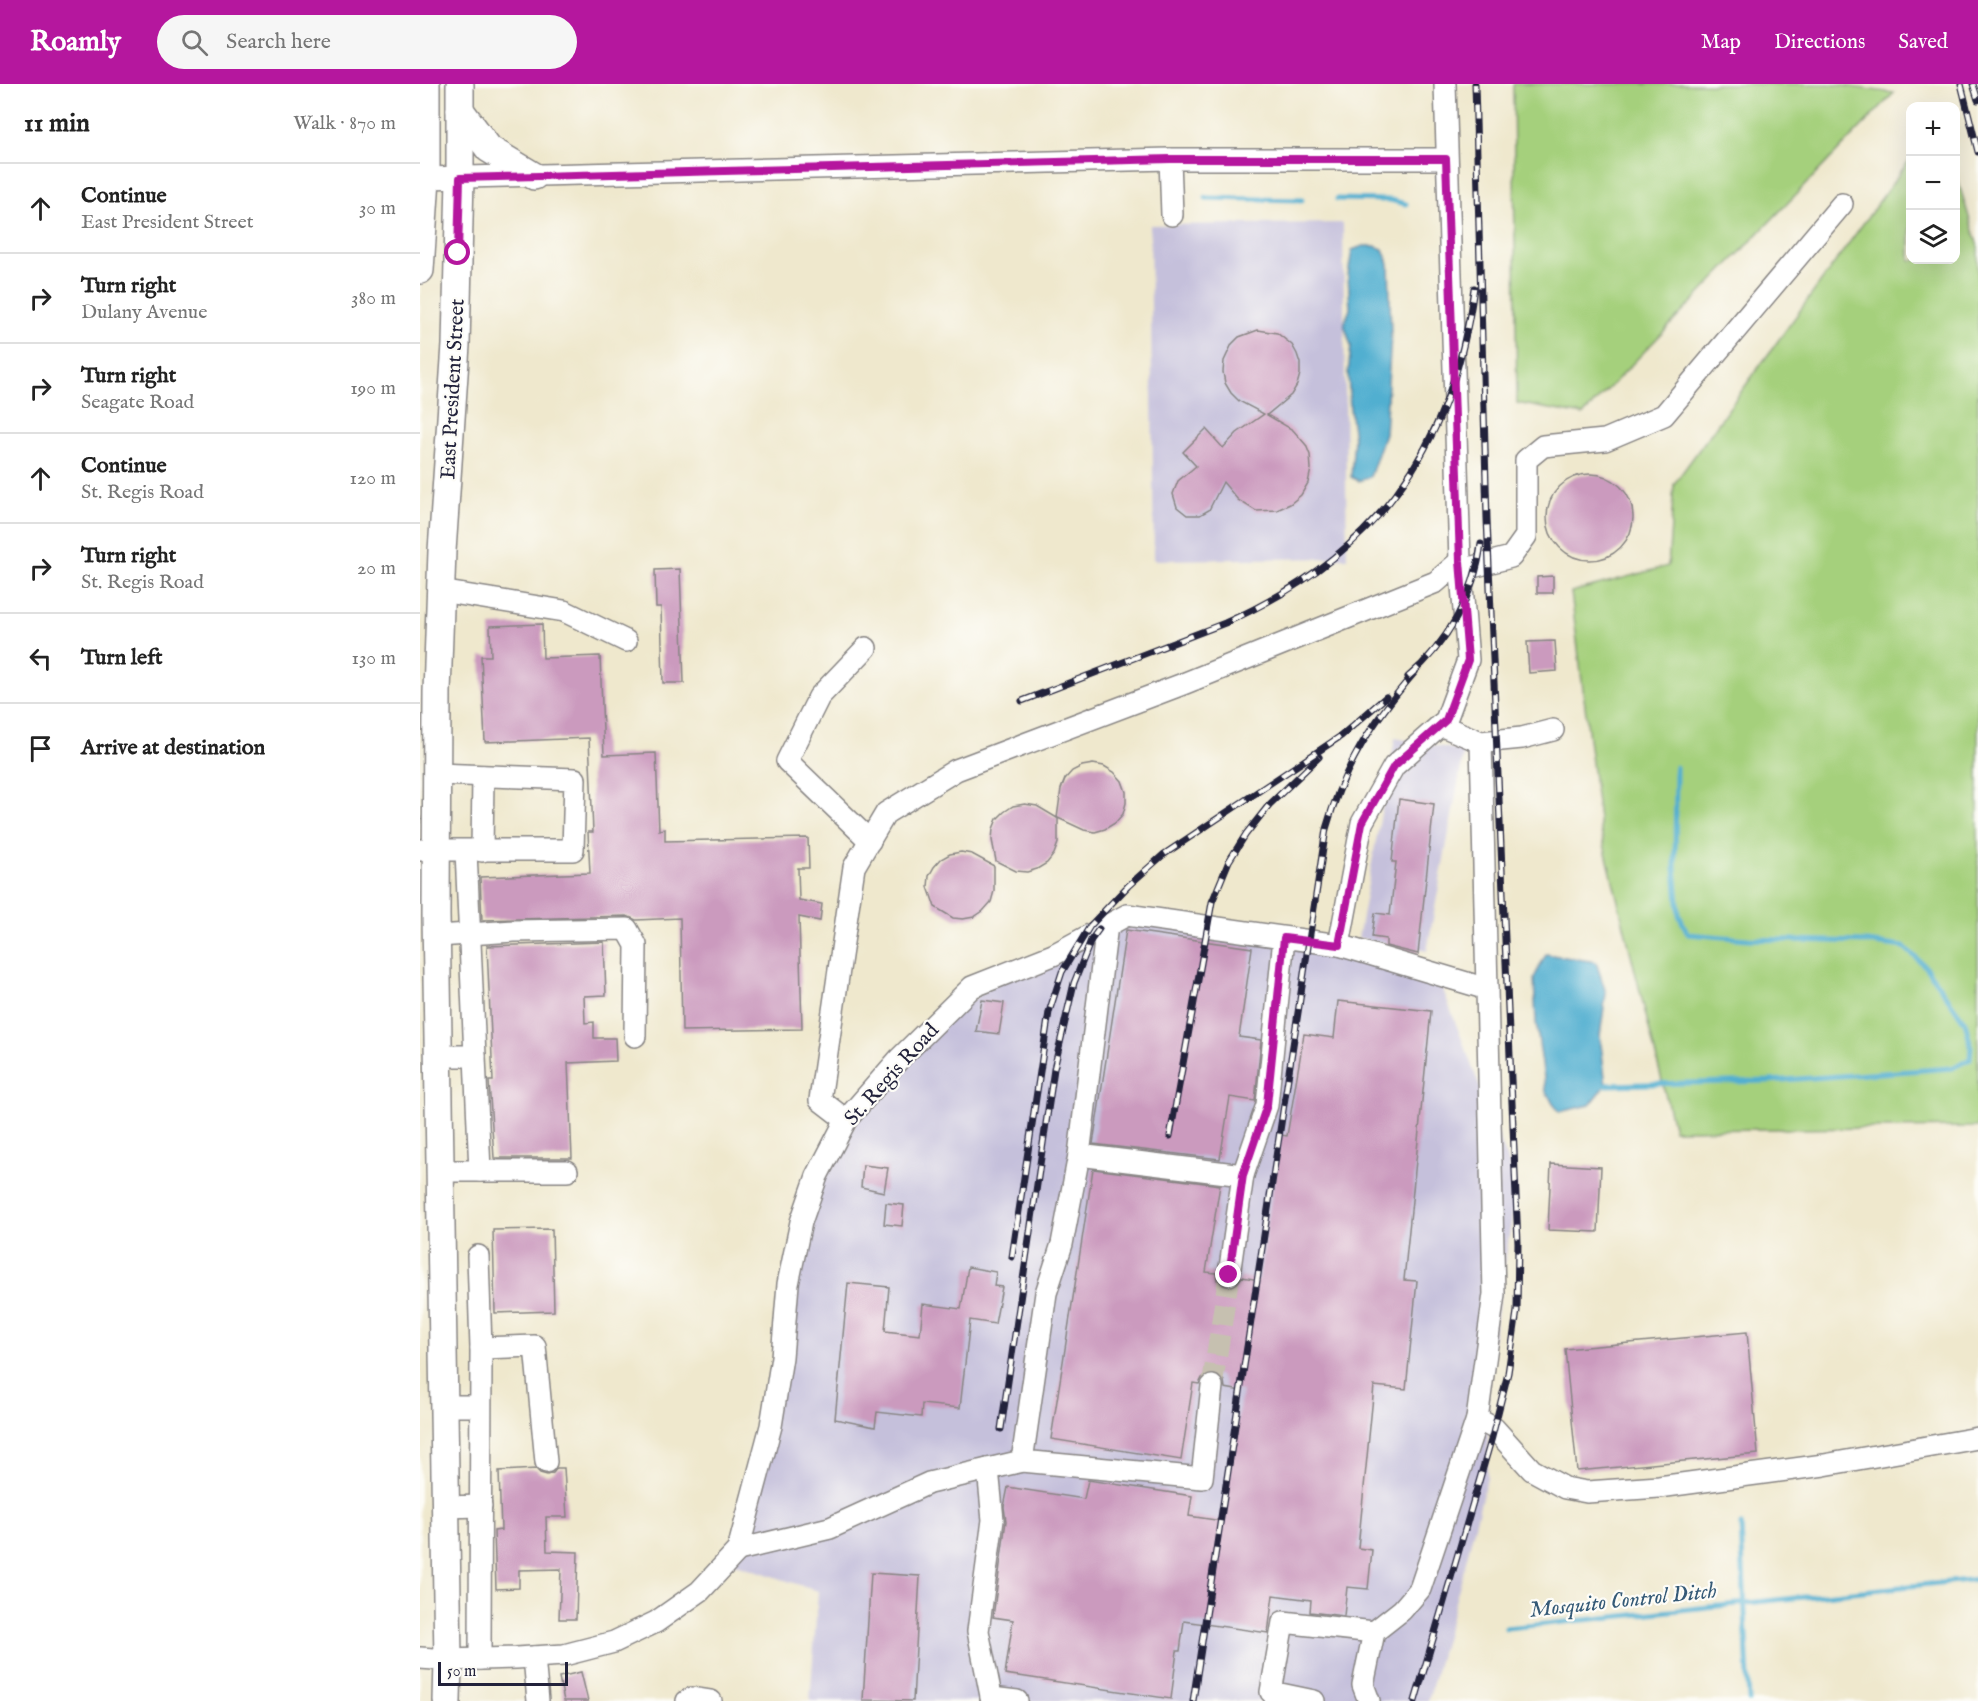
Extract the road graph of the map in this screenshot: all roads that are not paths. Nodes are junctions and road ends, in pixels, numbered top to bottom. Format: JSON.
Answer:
{"nodes":[{"id":1,"x":426,"y":84,"type":"edge"},
{"id":2,"x":1445,"y":84,"type":"edge"},
{"id":3,"x":460,"y":97,"type":"edge"},
{"id":4,"x":1170,"y":159,"type":"junction"},
{"id":5,"x":1446,"y":159,"type":"junction"},
{"id":6,"x":534,"y":176,"type":"junction"},
{"id":7,"x":426,"y":178,"type":"junction"},
{"id":8,"x":460,"y":178,"type":"junction"},
{"id":9,"x":1842,"y":204,"type":"dead end"},
{"id":10,"x":1172,"y":215,"type":"dead end"},
{"id":11,"x":420,"y":270,"type":"edge"},
{"id":12,"x":1461,"y":565,"type":"junction"},
{"id":13,"x":430,"y":582,"type":"edge"},
{"id":14,"x":626,"y":641,"type":"dead end"},
{"id":15,"x":866,"y":648,"type":"dead end"},
{"id":16,"x":1440,"y":725,"type":"junction"},
{"id":17,"x":1553,"y":730,"type":"dead end"},
{"id":18,"x":1481,"y":742,"type":"junction"},
{"id":19,"x":437,"y":774,"type":"junction"},
{"id":20,"x":483,"y":776,"type":"junction"},
{"id":21,"x":870,"y":841,"type":"junction"},
{"id":22,"x":428,"y":850,"type":"edge"},
{"id":23,"x":474,"y":851,"type":"junction"},
{"id":24,"x":1107,"y":925,"type":"junction"},
{"id":25,"x":469,"y":933,"type":"junction"},
{"id":26,"x":438,"y":936,"type":"junction"},
{"id":27,"x":1284,"y":938,"type":"junction"},
{"id":28,"x":1339,"y":945,"type":"junction"},
{"id":29,"x":1487,"y":989,"type":"junction"},
{"id":30,"x":635,"y":1036,"type":"dead end"},
{"id":31,"x":439,"y":1056,"type":"junction"},
{"id":32,"x":476,"y":1056,"type":"junction"},
{"id":33,"x":846,"y":1120,"type":"junction"},
{"id":34,"x":1079,"y":1155,"type":"junction"},
{"id":35,"x":480,"y":1171,"type":"junction"},
{"id":36,"x":567,"y":1171,"type":"dead end"},
{"id":37,"x":441,"y":1172,"type":"junction"},
{"id":38,"x":1243,"y":1175,"type":"junction"},
{"id":39,"x":478,"y":1256,"type":"dead end"},
{"id":40,"x":1229,"y":1275,"type":"tunnel mouth"},
{"id":41,"x":482,"y":1348,"type":"junction"},
{"id":42,"x":1212,"y":1386,"type":"tunnel mouth"},
{"id":43,"x":444,"y":1406,"type":"junction"},
{"id":44,"x":480,"y":1406,"type":"junction"},
{"id":45,"x":1477,"y":1419,"type":"junction"},
{"id":46,"x":1978,"y":1438,"type":"edge"},
{"id":47,"x":1022,"y":1461,"type":"junction"},
{"id":48,"x":546,"y":1462,"type":"dead end"},
{"id":49,"x":988,"y":1469,"type":"junction"},
{"id":50,"x":481,"y":1506,"type":"junction"},
{"id":51,"x":445,"y":1507,"type":"junction"},
{"id":52,"x":738,"y":1550,"type":"junction"},
{"id":53,"x":446,"y":1556,"type":"junction"},
{"id":54,"x":481,"y":1556,"type":"junction"},
{"id":55,"x":1374,"y":1632,"type":"junction"},
{"id":56,"x":534,"y":1657,"type":"junction"},
{"id":57,"x":420,"y":1658,"type":"edge"},
{"id":58,"x":480,"y":1659,"type":"junction"},
{"id":59,"x":448,"y":1660,"type":"junction"},
{"id":60,"x":992,"y":1699,"type":"edge"},
{"id":61,"x":447,"y":1701,"type":"edge"},
{"id":62,"x":538,"y":1701,"type":"edge"},
{"id":63,"x":687,"y":1701,"type":"edge"},
{"id":64,"x":711,"y":1701,"type":"edge"},
{"id":65,"x":1017,"y":1701,"type":"edge"},
{"id":66,"x":1314,"y":1701,"type":"edge"},
{"id":67,"x":1369,"y":1701,"type":"edge"}],
"edges":[{"from":1,"to":7,"type":"main road"},
{"from":2,"to":5,"type":"street"},
{"from":3,"to":6,"type":"main road"},
{"from":3,"to":8,"type":"main road","name":"East President Street"},
{"from":4,"to":5,"type":"street"},
{"from":4,"to":6,"type":"street"},
{"from":4,"to":10,"type":"street"},
{"from":5,"to":12,"type":"street"},
{"from":6,"to":8,"type":"street"},
{"from":7,"to":8,"type":"street"},
{"from":7,"to":11,"type":"main road"},
{"from":8,"to":13,"type":"main road","name":"East President Street"},
{"from":9,"to":12,"type":"street"},
{"from":12,"to":16,"type":"street"},
{"from":12,"to":21,"type":"street"},
{"from":13,"to":14,"type":"street"},
{"from":13,"to":19,"type":"main road","name":"East President Street"},
{"from":15,"to":21,"type":"street"},
{"from":16,"to":18,"type":"street"},
{"from":16,"to":28,"type":"street"},
{"from":17,"to":18,"type":"street"},
{"from":18,"to":29,"type":"street"},
{"from":19,"to":20,"type":"street"},
{"from":19,"to":22,"type":"main road","name":"East President Street"},
{"from":20,"to":23,"type":"street"},
{"from":20,"to":23,"type":"street"},
{"from":21,"to":33,"type":"street"},
{"from":22,"to":23,"type":"street"},
{"from":22,"to":26,"type":"main road","name":"East President Street"},
{"from":23,"to":25,"type":"street"},
{"from":24,"to":27,"type":"street","name":"St. Regis Road"},
{"from":24,"to":33,"type":"street","name":"St. Regis Road"},
{"from":24,"to":34,"type":"street"},
{"from":25,"to":26,"type":"street"},
{"from":25,"to":30,"type":"street"},
{"from":25,"to":32,"type":"street"},
{"from":26,"to":31,"type":"main road","name":"East President Street"},
{"from":27,"to":28,"type":"street","name":"St. Regis Road"},
{"from":27,"to":38,"type":"street"},
{"from":28,"to":29,"type":"street","name":"St. Regis Road"},
{"from":29,"to":45,"type":"street"},
{"from":31,"to":32,"type":"street"},
{"from":31,"to":37,"type":"main road","name":"East President Street"},
{"from":32,"to":35,"type":"street"},
{"from":33,"to":52,"type":"street","name":"St. Regis Road"},
{"from":34,"to":38,"type":"street"},
{"from":34,"to":47,"type":"street"},
{"from":35,"to":36,"type":"street"},
{"from":35,"to":37,"type":"street"},
{"from":37,"to":43,"type":"main road","name":"East President Street"},
{"from":38,"to":40,"type":"street"},
{"from":39,"to":41,"type":"street"},
{"from":41,"to":44,"type":"street"},
{"from":41,"to":48,"type":"street"},
{"from":42,"to":47,"type":"street"},
{"from":43,"to":44,"type":"street"},
{"from":43,"to":51,"type":"main road","name":"East President Street"},
{"from":44,"to":50,"type":"street"},
{"from":45,"to":46,"type":"street"},
{"from":45,"to":55,"type":"street"},
{"from":47,"to":49,"type":"street"},
{"from":49,"to":52,"type":"street"},
{"from":49,"to":60,"type":"street"},
{"from":50,"to":51,"type":"street"},
{"from":50,"to":54,"type":"street"},
{"from":51,"to":53,"type":"main road","name":"East President Street"},
{"from":52,"to":56,"type":"street","name":"St. Regis Road"},
{"from":53,"to":54,"type":"street"},
{"from":53,"to":59,"type":"main road","name":"East President Street"},
{"from":54,"to":58,"type":"street"},
{"from":55,"to":66,"type":"street"},
{"from":55,"to":67,"type":"street"},
{"from":56,"to":58,"type":"street","name":"St. Regis Road"},
{"from":56,"to":62,"type":"street"},
{"from":57,"to":59,"type":"street","name":"St. Regis Road"},
{"from":58,"to":59,"type":"street","name":"St. Regis Road"},
{"from":59,"to":61,"type":"main road","name":"East President Street"},
{"from":60,"to":65,"type":"street"},
{"from":63,"to":64,"type":"street"}]}
